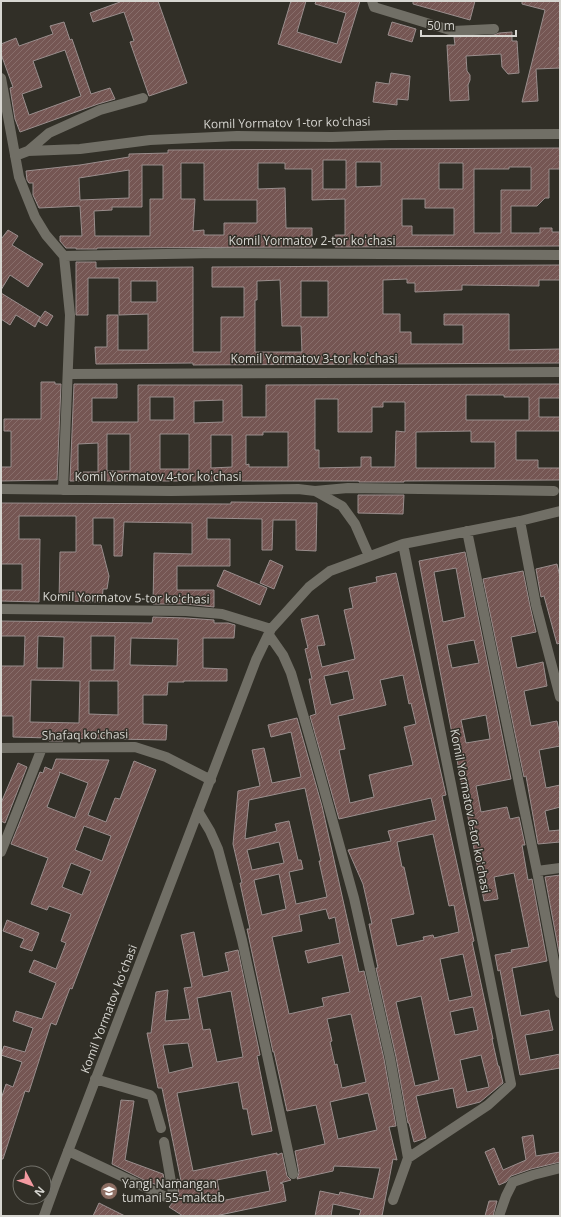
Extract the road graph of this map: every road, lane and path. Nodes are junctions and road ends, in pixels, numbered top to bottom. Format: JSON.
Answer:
{"nodes":[{"id":1,"x":372,"y":1,"type":"edge"},
{"id":2,"x":494,"y":29,"type":"dead end"},
{"id":3,"x":1,"y":78,"type":"edge"},
{"id":4,"x":143,"y":98,"type":"dead end"},
{"id":5,"x":560,"y":134,"type":"edge"},
{"id":6,"x":28,"y":151,"type":"junction"},
{"id":7,"x":15,"y":156,"type":"junction"},
{"id":8,"x":560,"y":255,"type":"edge"},
{"id":9,"x":64,"y":256,"type":"junction"},
{"id":10,"x":560,"y":372,"type":"edge"},
{"id":11,"x":68,"y":374,"type":"junction"},
{"id":12,"x":1,"y":489,"type":"edge"},
{"id":13,"x":62,"y":490,"type":"junction"},
{"id":14,"x":554,"y":491,"type":"dead end"},
{"id":15,"x":315,"y":492,"type":"junction"},
{"id":16,"x":560,"y":511,"type":"edge"},
{"id":17,"x":520,"y":521,"type":"junction"},
{"id":18,"x":467,"y":532,"type":"junction"},
{"id":19,"x":404,"y":544,"type":"junction"},
{"id":20,"x":369,"y":556,"type":"junction"},
{"id":21,"x":1,"y":609,"type":"edge"},
{"id":22,"x":270,"y":632,"type":"junction"},
{"id":23,"x":560,"y":698,"type":"edge"},
{"id":24,"x":1,"y":748,"type":"edge"},
{"id":25,"x":42,"y":748,"type":"junction"},
{"id":26,"x":211,"y":780,"type":"junction"},
{"id":27,"x":198,"y":811,"type":"junction"},
{"id":28,"x":1,"y":852,"type":"edge"},
{"id":29,"x":560,"y":868,"type":"edge"},
{"id":30,"x":537,"y":871,"type":"junction"},
{"id":31,"x":560,"y":993,"type":"edge"},
{"id":32,"x":96,"y":1079,"type":"junction"},
{"id":33,"x":161,"y":1128,"type":"dead end"},
{"id":34,"x":164,"y":1142,"type":"dead end"},
{"id":35,"x":68,"y":1151,"type":"junction"},
{"id":36,"x":408,"y":1158,"type":"junction"},
{"id":37,"x":560,"y":1168,"type":"edge"},
{"id":38,"x":293,"y":1174,"type":"dead end"},
{"id":39,"x":393,"y":1200,"type":"dead end"},
{"id":40,"x":44,"y":1216,"type":"edge"},
{"id":41,"x":499,"y":1216,"type":"edge"}],
"edges":[{"from":1,"to":2,"type":"street"},
{"from":3,"to":7,"type":"street"},
{"from":4,"to":6,"type":"street"},
{"from":5,"to":6,"type":"street","name":"Komil Yormatov 1-tor koʻchasi"},
{"from":6,"to":7,"type":"street","name":"Komil Yormatov 1-tor koʻchasi"},
{"from":7,"to":9,"type":"street"},
{"from":8,"to":9,"type":"street","name":"Komil Yormatov 2-tor koʻchasi"},
{"from":9,"to":11,"type":"street"},
{"from":10,"to":11,"type":"street","name":"Komil Yormatov 3-tor koʻchasi"},
{"from":11,"to":13,"type":"street"},
{"from":12,"to":13,"type":"street","name":"Komil Yormatov 4-tor koʻchasi"},
{"from":13,"to":15,"type":"street","name":"Komil Yormatov 4-tor koʻchasi"},
{"from":14,"to":15,"type":"street","name":"Komil Yormatov 4-tor koʻchasi"},
{"from":15,"to":20,"type":"street","name":"Komil Yormatov 4-tor koʻchasi"},
{"from":16,"to":17,"type":"street","name":"Komil Yormatov koʻchasi"},
{"from":17,"to":18,"type":"street","name":"Komil Yormatov koʻchasi"},
{"from":17,"to":23,"type":"street"},
{"from":18,"to":19,"type":"street","name":"Komil Yormatov koʻchasi"},
{"from":18,"to":30,"type":"street"},
{"from":19,"to":20,"type":"street","name":"Komil Yormatov koʻchasi"},
{"from":19,"to":36,"type":"street","name":"Komil Yormatov 6-tor koʻchasi"},
{"from":20,"to":22,"type":"street","name":"Komil Yormatov koʻchasi"},
{"from":21,"to":22,"type":"street","name":"Komil Yormatov 5-tor koʻchasi"},
{"from":22,"to":26,"type":"street","name":"Komil Yormatov koʻchasi"},
{"from":22,"to":36,"type":"street"},
{"from":24,"to":25,"type":"street","name":"Shafaq koʻchasi"},
{"from":25,"to":26,"type":"street","name":"Shafaq koʻchasi"},
{"from":25,"to":28,"type":"street"},
{"from":26,"to":27,"type":"street","name":"Komil Yormatov koʻchasi"},
{"from":27,"to":32,"type":"street","name":"Komil Yormatov koʻchasi"},
{"from":27,"to":38,"type":"street"},
{"from":29,"to":30,"type":"street"},
{"from":30,"to":31,"type":"street"},
{"from":32,"to":33,"type":"street"},
{"from":32,"to":35,"type":"street","name":"Komil Yormatov koʻchasi"},
{"from":34,"to":35,"type":"street"},
{"from":35,"to":40,"type":"street","name":"Komil Yormatov koʻchasi"},
{"from":36,"to":39,"type":"street"},
{"from":37,"to":41,"type":"street"}]}
